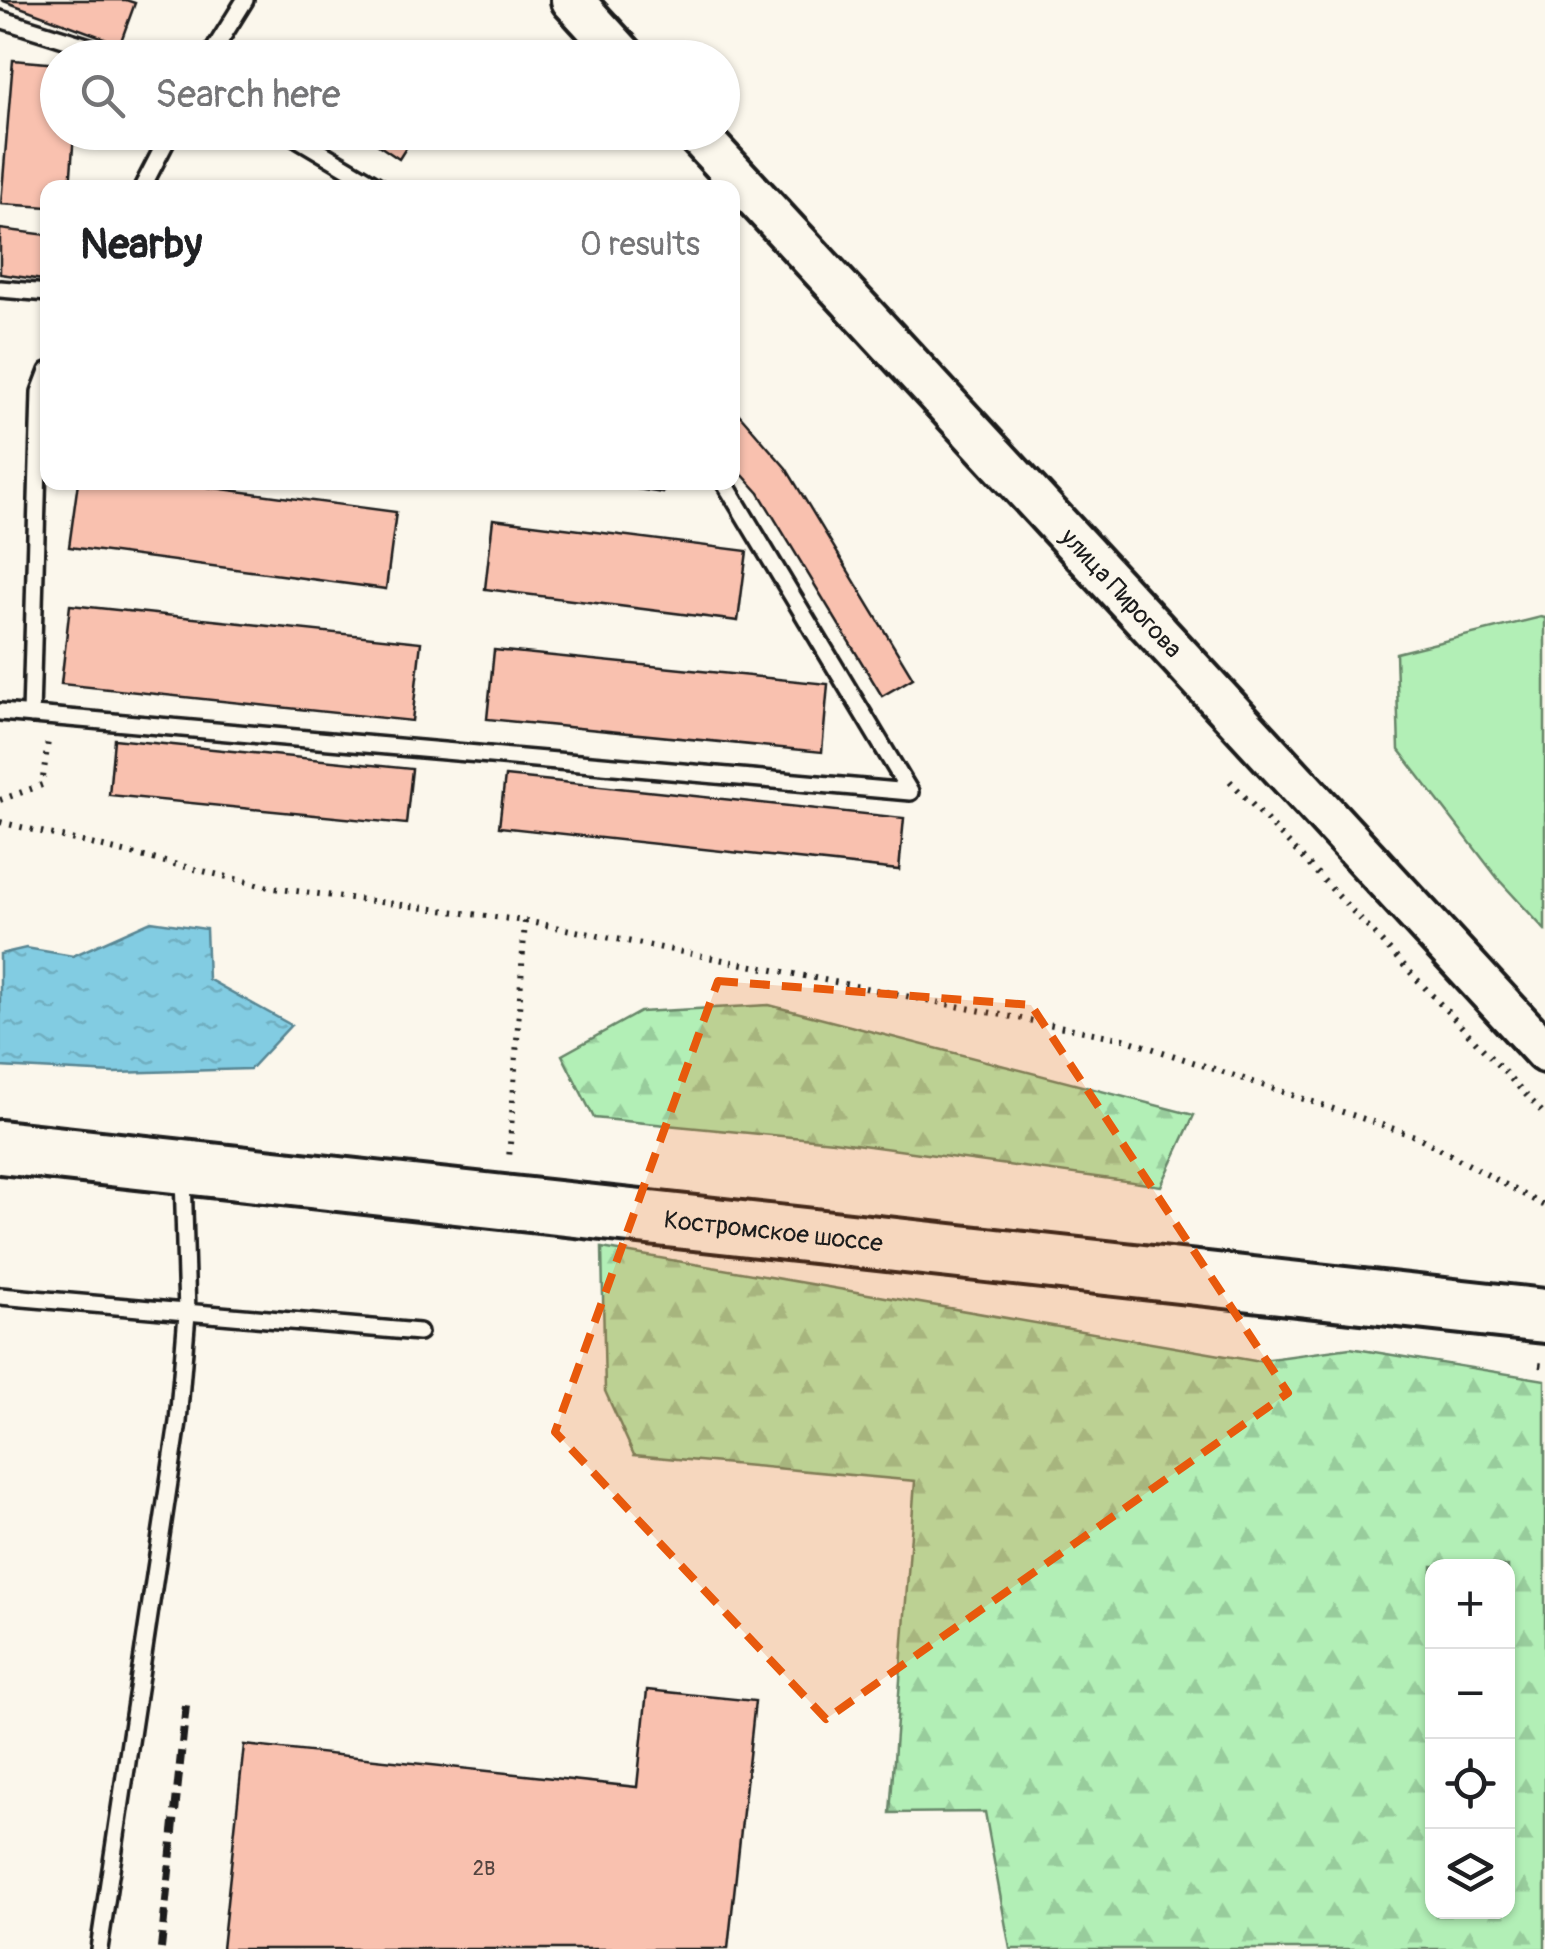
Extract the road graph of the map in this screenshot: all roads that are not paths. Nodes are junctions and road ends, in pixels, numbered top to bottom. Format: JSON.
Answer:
{"nodes":[{"id":1,"x":245,"y":0,"type":"edge"},
{"id":2,"x":572,"y":0,"type":"edge"},
{"id":3,"x":0,"y":18,"type":"edge"},
{"id":4,"x":69,"y":40,"type":"edge"},
{"id":5,"x":220,"y":40,"type":"edge"},
{"id":6,"x":609,"y":40,"type":"edge"},
{"id":7,"x":161,"y":150,"type":"edge"},
{"id":8,"x":318,"y":150,"type":"edge"},
{"id":9,"x":712,"y":150,"type":"edge"},
{"id":10,"x":146,"y":180,"type":"edge"},
{"id":11,"x":368,"y":180,"type":"edge"},
{"id":12,"x":739,"y":180,"type":"edge"},
{"id":13,"x":740,"y":181,"type":"edge"},
{"id":14,"x":0,"y":289,"type":"edge"},
{"id":15,"x":40,"y":292,"type":"edge"},
{"id":16,"x":40,"y":392,"type":"edge"},
{"id":17,"x":729,"y":490,"type":"edge"},
{"id":18,"x":0,"y":712,"type":"edge"},
{"id":19,"x":30,"y":715,"type":"junction"},
{"id":20,"x":1545,"y":1052,"type":"edge"},
{"id":21,"x":0,"y":1147,"type":"edge"},
{"id":22,"x":183,"y":1165,"type":"junction"},
{"id":23,"x":0,"y":1296,"type":"edge"},
{"id":24,"x":186,"y":1314,"type":"junction"},
{"id":25,"x":419,"y":1332,"type":"dead end"},
{"id":26,"x":1543,"y":1349,"type":"edge"},
{"id":27,"x":100,"y":1949,"type":"edge"}],
"edges":[{"from":1,"to":5,"type":"lane"},
{"from":2,"to":6,"type":"street"},
{"from":3,"to":4,"type":"lane"},
{"from":7,"to":10,"type":"lane"},
{"from":8,"to":11,"type":"lane"},
{"from":9,"to":12,"type":"street","name":"улица Пирогова"},
{"from":13,"to":20,"type":"street","name":"улица Пирогова"},
{"from":14,"to":15,"type":"lane"},
{"from":16,"to":19,"type":"lane"},
{"from":17,"to":19,"type":"lane"},
{"from":18,"to":19,"type":"lane"},
{"from":21,"to":22,"type":"highway","name":"Костромское шоссе"},
{"from":22,"to":24,"type":"lane"},
{"from":22,"to":26,"type":"highway","name":"Костромское шоссе"},
{"from":23,"to":24,"type":"lane"},
{"from":24,"to":25,"type":"lane"},
{"from":24,"to":27,"type":"lane"}]}
